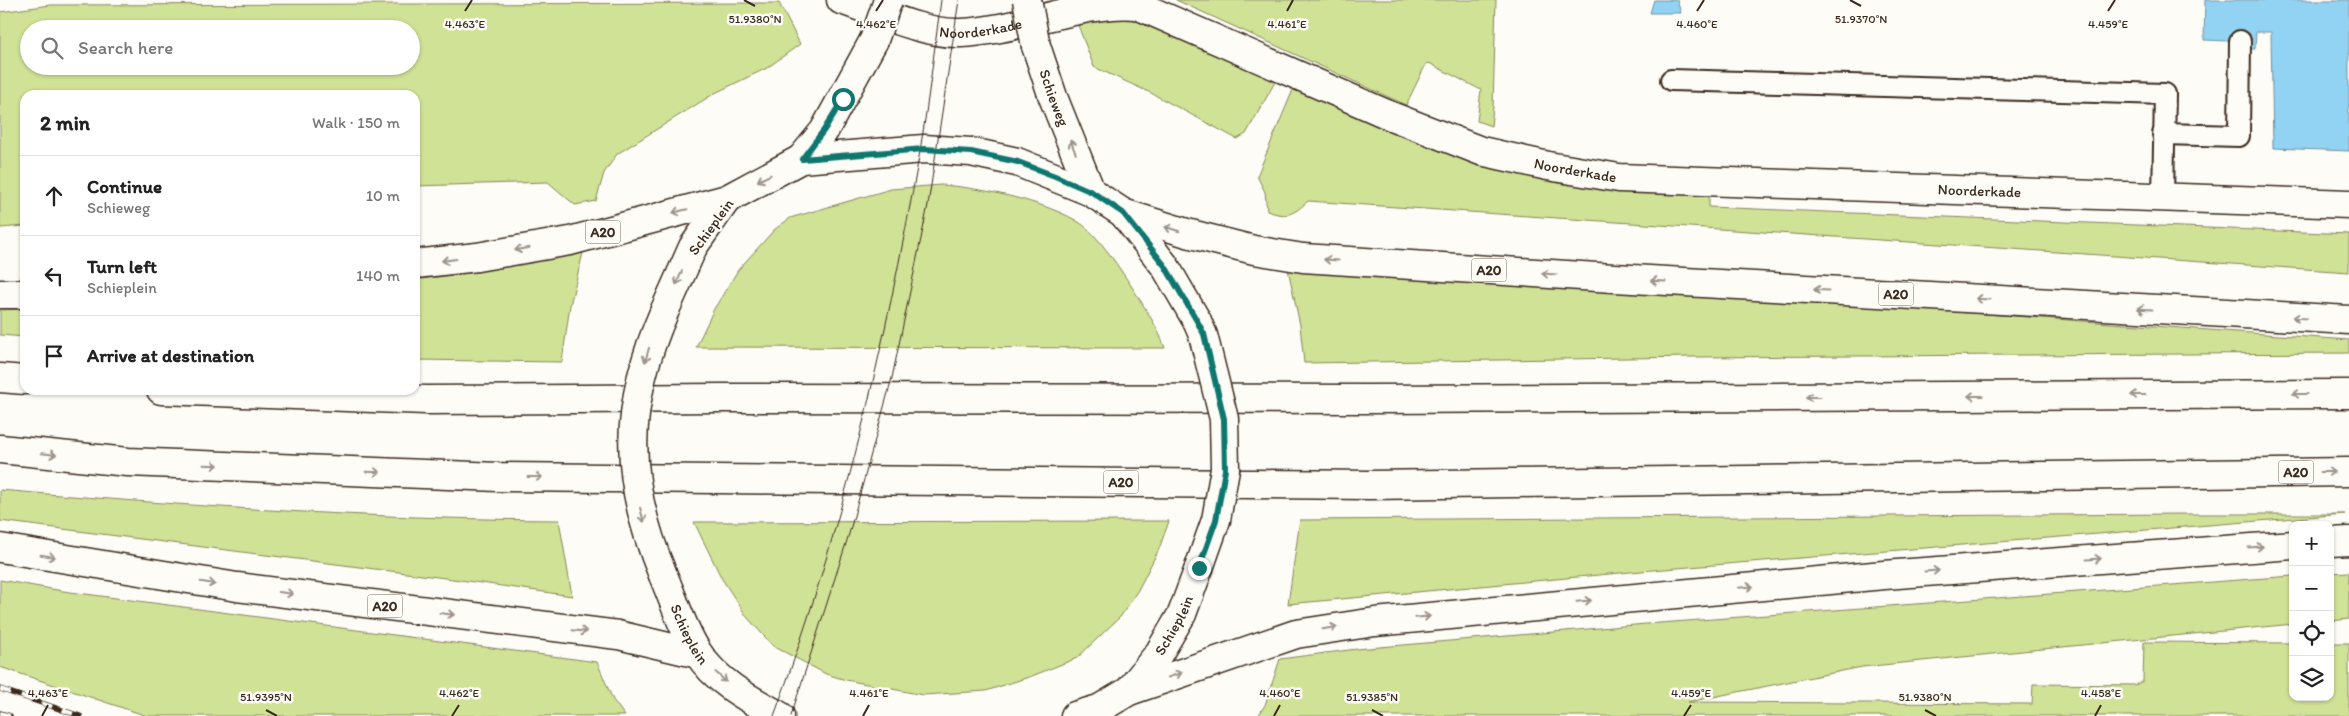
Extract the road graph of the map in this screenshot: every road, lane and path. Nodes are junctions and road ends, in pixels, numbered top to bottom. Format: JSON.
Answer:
{"nodes":[{"id":1,"x":840,"y":0,"type":"edge"},
{"id":2,"x":888,"y":0,"type":"edge"},
{"id":3,"x":1027,"y":0,"type":"edge"},
{"id":4,"x":2240,"y":41,"type":"dead end"},
{"id":5,"x":1671,"y":80,"type":"dead end"},
{"id":6,"x":2163,"y":134,"type":"junction"},
{"id":7,"x":802,"y":159,"type":"junction"},
{"id":8,"x":1092,"y":192,"type":"junction"},
{"id":9,"x":2163,"y":197,"type":"junction"},
{"id":10,"x":727,"y":199,"type":"junction"},
{"id":11,"x":2349,"y":204,"type":"edge"},
{"id":12,"x":1123,"y":213,"type":"junction"},
{"id":13,"x":420,"y":263,"type":"edge"},
{"id":14,"x":0,"y":294,"type":"edge"},
{"id":15,"x":20,"y":294,"type":"edge"},
{"id":16,"x":2349,"y":320,"type":"edge"},
{"id":17,"x":0,"y":378,"type":"edge"},
{"id":18,"x":20,"y":380,"type":"edge"},
{"id":19,"x":2349,"y":394,"type":"edge"},
{"id":20,"x":293,"y":395,"type":"edge"},
{"id":21,"x":0,"y":449,"type":"edge"},
{"id":22,"x":2349,"y":472,"type":"edge"},
{"id":23,"x":2349,"y":541,"type":"edge"},
{"id":24,"x":2334,"y":542,"type":"edge"},
{"id":25,"x":2289,"y":545,"type":"edge"},
{"id":26,"x":0,"y":548,"type":"edge"},
{"id":27,"x":698,"y":654,"type":"junction"},
{"id":28,"x":1129,"y":691,"type":"junction"},
{"id":29,"x":780,"y":716,"type":"edge"},
{"id":30,"x":1075,"y":716,"type":"edge"}],
"edges":[{"from":1,"to":9,"type":"main road","name":"Noorderkade"},
{"from":2,"to":7,"type":"main road","bridge":true},
{"from":8,"to":3,"type":"main road","name":"Schieweg","one_way":true,"bridge":true},
{"from":4,"to":6,"type":"lane"},
{"from":5,"to":6,"type":"lane"},
{"from":6,"to":9,"type":"lane"},
{"from":7,"to":8,"type":"main road","name":"Schieplein"},
{"from":7,"to":10,"type":"main road","name":"Schieplein","one_way":true},
{"from":8,"to":12,"type":"main road","name":"Schieplein"},
{"from":9,"to":11,"type":"main road","name":"Noorderkade"},
{"from":10,"to":13,"type":"main road","number":"A20","one_way":true},
{"from":10,"to":27,"type":"main road","name":"Schieplein","one_way":true,"bridge":true},
{"from":16,"to":12,"type":"main road","number":"A20","one_way":true},
{"from":12,"to":28,"type":"main road","name":"Schieplein","bridge":true},
{"from":14,"to":15,"type":"main road"},
{"from":17,"to":18,"type":"main road"},
{"from":19,"to":20,"type":"main road","one_way":true},
{"from":21,"to":22,"type":"main road","number":"A20","one_way":true},
{"from":23,"to":24,"type":"main road"},
{"from":28,"to":25,"type":"main road","one_way":true},
{"from":26,"to":27,"type":"main road","number":"A20","one_way":true},
{"from":27,"to":29,"type":"main road","name":"Schieplein","one_way":true},
{"from":28,"to":30,"type":"main road","name":"Schieplein"}]}
